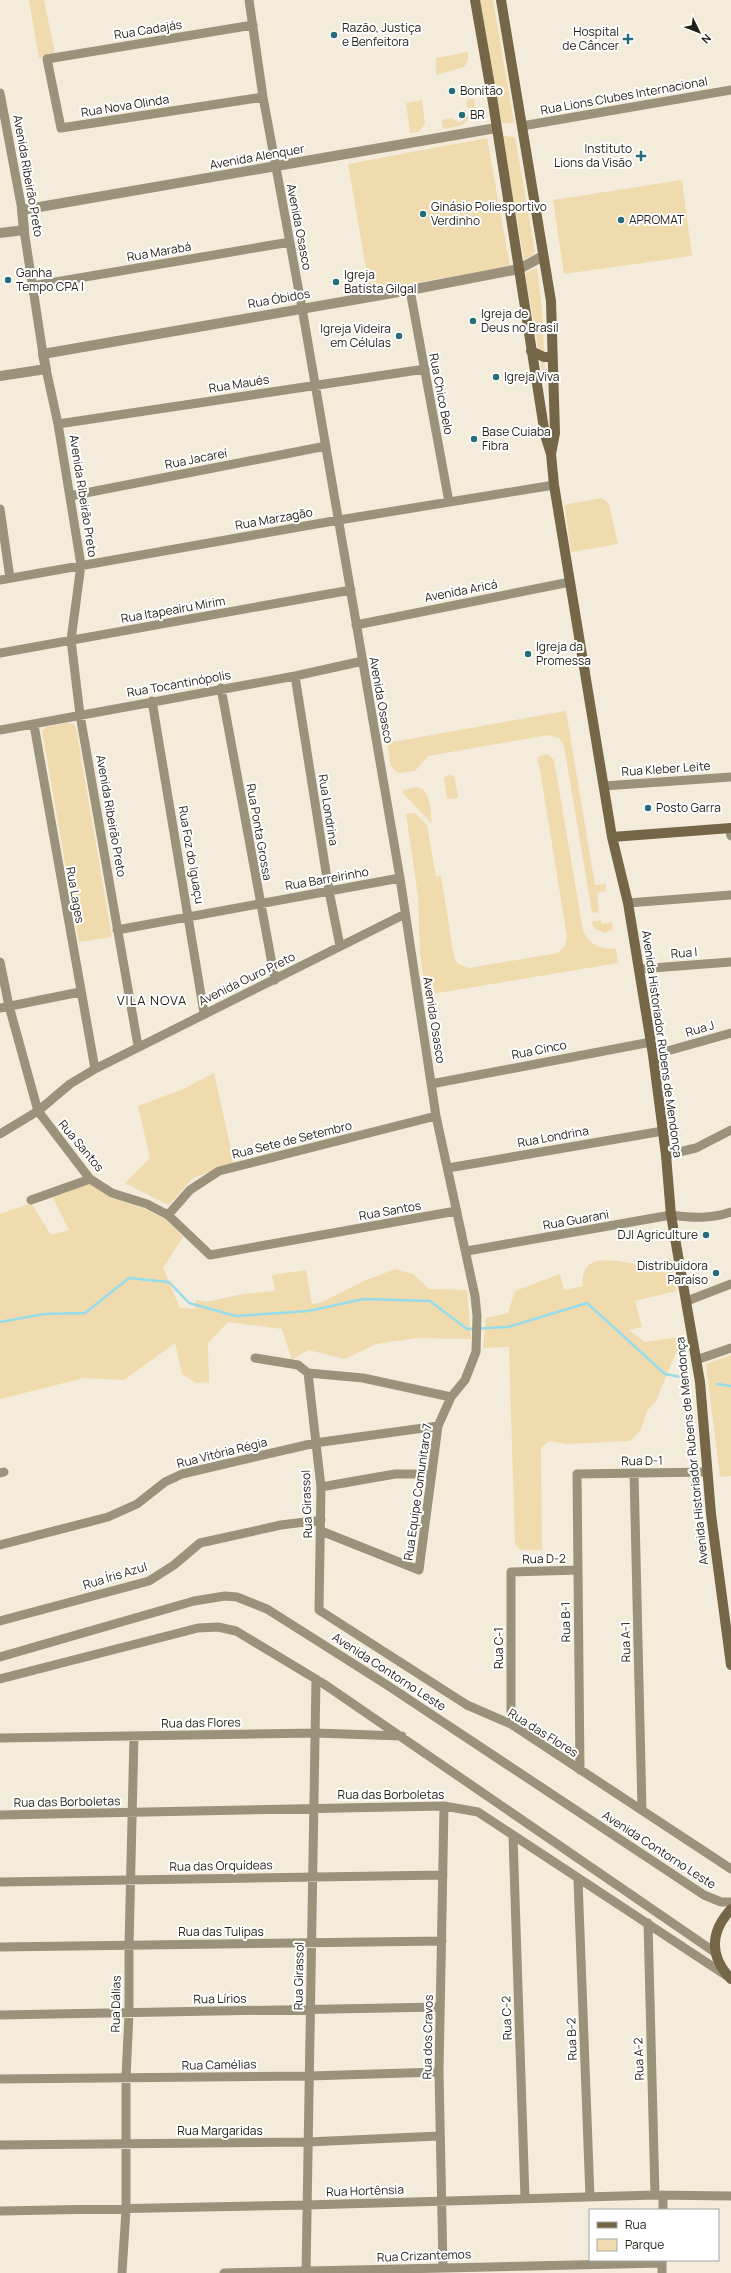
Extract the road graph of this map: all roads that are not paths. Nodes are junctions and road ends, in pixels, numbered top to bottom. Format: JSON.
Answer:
{"nodes":[{"id":1,"x":249,"y":0,"type":"edge"},
{"id":2,"x":474,"y":0,"type":"edge"},
{"id":3,"x":501,"y":0,"type":"edge"},
{"id":4,"x":253,"y":25,"type":"junction"},
{"id":5,"x":47,"y":59,"type":"joint"},
{"id":6,"x":731,"y":90,"type":"edge"},
{"id":7,"x":0,"y":93,"type":"edge"},
{"id":8,"x":263,"y":97,"type":"junction"},
{"id":9,"x":522,"y":126,"type":"junction"},
{"id":10,"x":496,"y":128,"type":"junction"},
{"id":11,"x":275,"y":167,"type":"junction"},
{"id":12,"x":22,"y":210,"type":"junction"},
{"id":13,"x":24,"y":230,"type":"junction"},
{"id":14,"x":0,"y":233,"type":"edge"},
{"id":15,"x":290,"y":242,"type":"junction"},
{"id":16,"x":543,"y":256,"type":"junction"},
{"id":17,"x":519,"y":268,"type":"junction"},
{"id":18,"x":32,"y":286,"type":"junction"},
{"id":19,"x":410,"y":290,"type":"junction"},
{"id":20,"x":302,"y":308,"type":"junction"},
{"id":21,"x":531,"y":351,"type":"junction"},
{"id":22,"x":43,"y":354,"type":"junction"},
{"id":23,"x":551,"y":357,"type":"junction"},
{"id":24,"x":46,"y":369,"type":"junction"},
{"id":25,"x":424,"y":369,"type":"junction"},
{"id":26,"x":0,"y":376,"type":"edge"},
{"id":27,"x":316,"y":385,"type":"junction"},
{"id":28,"x":58,"y":424,"type":"junction"},
{"id":29,"x":326,"y":446,"type":"junction"},
{"id":30,"x":552,"y":454,"type":"junction"},
{"id":31,"x":554,"y":485,"type":"junction"},
{"id":32,"x":70,"y":496,"type":"junction"},
{"id":33,"x":449,"y":502,"type":"junction"},
{"id":34,"x":0,"y":509,"type":"edge"},
{"id":35,"x":339,"y":520,"type":"junction"},
{"id":36,"x":81,"y":565,"type":"junction"},
{"id":37,"x":10,"y":578,"type":"junction"},
{"id":38,"x":0,"y":580,"type":"edge"},
{"id":39,"x":570,"y":582,"type":"junction"},
{"id":40,"x":351,"y":590,"type":"junction"},
{"id":41,"x":356,"y":624,"type":"junction"},
{"id":42,"x":71,"y":640,"type":"junction"},
{"id":43,"x":0,"y":653,"type":"edge"},
{"id":44,"x":363,"y":661,"type":"junction"},
{"id":45,"x":295,"y":676,"type":"junction"},
{"id":46,"x":222,"y":688,"type":"junction"},
{"id":47,"x":152,"y":701,"type":"junction"},
{"id":48,"x":80,"y":714,"type":"junction"},
{"id":49,"x":34,"y":725,"type":"junction"},
{"id":50,"x":0,"y":730,"type":"edge"},
{"id":51,"x":731,"y":777,"type":"edge"},
{"id":52,"x":604,"y":786,"type":"junction"},
{"id":53,"x":730,"y":831,"type":"edge"},
{"id":54,"x":612,"y":836,"type":"junction"},
{"id":55,"x":400,"y":878,"type":"junction"},
{"id":56,"x":329,"y":891,"type":"junction"},
{"id":57,"x":731,"y":895,"type":"edge"},
{"id":58,"x":628,"y":903,"type":"junction"},
{"id":59,"x":260,"y":904,"type":"junction"},
{"id":60,"x":406,"y":914,"type":"junction"},
{"id":61,"x":189,"y":917,"type":"junction"},
{"id":62,"x":117,"y":930,"type":"junction"},
{"id":63,"x":340,"y":946,"type":"junction"},
{"id":64,"x":0,"y":962,"type":"edge"},
{"id":65,"x":731,"y":962,"type":"edge"},
{"id":66,"x":639,"y":969,"type":"junction"},
{"id":67,"x":275,"y":980,"type":"junction"},
{"id":68,"x":80,"y":992,"type":"junction"},
{"id":69,"x":4,"y":1007,"type":"edge"},
{"id":70,"x":204,"y":1013,"type":"junction"},
{"id":71,"x":731,"y":1033,"type":"edge"},
{"id":72,"x":651,"y":1042,"type":"junction"},
{"id":73,"x":138,"y":1046,"type":"junction"},
{"id":74,"x":653,"y":1055,"type":"junction"},
{"id":75,"x":94,"y":1069,"type":"junction"},
{"id":76,"x":431,"y":1084,"type":"junction"},
{"id":77,"x":38,"y":1111,"type":"junction"},
{"id":78,"x":436,"y":1116,"type":"junction"},
{"id":79,"x":731,"y":1130,"type":"edge"},
{"id":80,"x":663,"y":1131,"type":"junction"},
{"id":81,"x":0,"y":1134,"type":"edge"},
{"id":82,"x":666,"y":1155,"type":"junction"},
{"id":83,"x":448,"y":1168,"type":"junction"},
{"id":84,"x":90,"y":1179,"type":"junction"},
{"id":85,"x":31,"y":1200,"type":"dead end"},
{"id":86,"x":456,"y":1211,"type":"junction"},
{"id":87,"x":731,"y":1212,"type":"edge"},
{"id":88,"x":168,"y":1215,"type":"junction"},
{"id":89,"x":671,"y":1216,"type":"junction"},
{"id":90,"x":467,"y":1251,"type":"junction"},
{"id":91,"x":731,"y":1284,"type":"edge"},
{"id":92,"x":687,"y":1301,"type":"junction"},
{"id":93,"x":731,"y":1348,"type":"edge"},
{"id":94,"x":255,"y":1358,"type":"dead end"},
{"id":95,"x":696,"y":1360,"type":"junction"},
{"id":96,"x":308,"y":1373,"type":"junction"},
{"id":97,"x":451,"y":1397,"type":"junction"},
{"id":98,"x":438,"y":1426,"type":"junction"},
{"id":99,"x":315,"y":1444,"type":"junction"},
{"id":100,"x":707,"y":1472,"type":"junction"},
{"id":101,"x":634,"y":1473,"type":"junction"},
{"id":102,"x":430,"y":1474,"type":"junction"},
{"id":103,"x":577,"y":1474,"type":"joint"},
{"id":104,"x":321,"y":1487,"type":"junction"},
{"id":105,"x":321,"y":1520,"type":"junction"},
{"id":106,"x":321,"y":1531,"type":"junction"},
{"id":107,"x":0,"y":1545,"type":"edge"},
{"id":108,"x":578,"y":1570,"type":"junction"},
{"id":109,"x":511,"y":1572,"type":"joint"},
{"id":110,"x":319,"y":1610,"type":"joint"},
{"id":111,"x":0,"y":1621,"type":"edge"},
{"id":112,"x":0,"y":1657,"type":"edge"},
{"id":113,"x":731,"y":1665,"type":"edge"},
{"id":114,"x":0,"y":1679,"type":"edge"},
{"id":115,"x":316,"y":1679,"type":"junction"},
{"id":116,"x":511,"y":1724,"type":"junction"},
{"id":117,"x":315,"y":1733,"type":"junction"},
{"id":118,"x":134,"y":1736,"type":"junction"},
{"id":119,"x":402,"y":1736,"type":"junction"},
{"id":120,"x":0,"y":1738,"type":"edge"},
{"id":121,"x":580,"y":1770,"type":"junction"},
{"id":122,"x":444,"y":1806,"type":"junction"},
{"id":123,"x":314,"y":1808,"type":"junction"},
{"id":124,"x":642,"y":1810,"type":"junction"},
{"id":125,"x":131,"y":1812,"type":"junction"},
{"id":126,"x":0,"y":1815,"type":"edge"},
{"id":127,"x":513,"y":1837,"type":"junction"},
{"id":128,"x":731,"y":1869,"type":"edge"},
{"id":129,"x":443,"y":1875,"type":"junction"},
{"id":130,"x":312,"y":1877,"type":"junction"},
{"id":131,"x":130,"y":1880,"type":"junction"},
{"id":132,"x":578,"y":1880,"type":"junction"},
{"id":133,"x":0,"y":1882,"type":"edge"},
{"id":134,"x":731,"y":1902,"type":"edge"},
{"id":135,"x":731,"y":1909,"type":"edge"},
{"id":136,"x":648,"y":1922,"type":"junction"},
{"id":137,"x":442,"y":1941,"type":"junction"},
{"id":138,"x":312,"y":1944,"type":"junction"},
{"id":139,"x":128,"y":1945,"type":"junction"},
{"id":140,"x":0,"y":1947,"type":"edge"},
{"id":141,"x":716,"y":1953,"type":"junction"},
{"id":142,"x":731,"y":1979,"type":"edge"},
{"id":143,"x":440,"y":2008,"type":"junction"},
{"id":144,"x":310,"y":2009,"type":"junction"},
{"id":145,"x":129,"y":2013,"type":"junction"},
{"id":146,"x":0,"y":2015,"type":"edge"},
{"id":147,"x":439,"y":2072,"type":"junction"},
{"id":148,"x":310,"y":2076,"type":"junction"},
{"id":149,"x":126,"y":2078,"type":"junction"},
{"id":150,"x":0,"y":2079,"type":"edge"},
{"id":151,"x":440,"y":2136,"type":"junction"},
{"id":152,"x":308,"y":2142,"type":"junction"},
{"id":153,"x":127,"y":2143,"type":"junction"},
{"id":154,"x":0,"y":2145,"type":"edge"},
{"id":155,"x":659,"y":2195,"type":"junction"},
{"id":156,"x":731,"y":2196,"type":"edge"},
{"id":157,"x":590,"y":2197,"type":"junction"},
{"id":158,"x":525,"y":2198,"type":"junction"},
{"id":159,"x":441,"y":2200,"type":"junction"},
{"id":160,"x":307,"y":2205,"type":"junction"},
{"id":161,"x":663,"y":2209,"type":"edge"},
{"id":162,"x":126,"y":2210,"type":"junction"},
{"id":163,"x":0,"y":2211,"type":"edge"},
{"id":164,"x":662,"y":2261,"type":"edge"},
{"id":165,"x":443,"y":2268,"type":"junction"},
{"id":166,"x":306,"y":2272,"type":"edge"},
{"id":167,"x":122,"y":2273,"type":"edge"},
{"id":168,"x":224,"y":2273,"type":"edge"},
{"id":169,"x":662,"y":2273,"type":"edge"}],
"edges":[{"from":1,"to":4,"type":"street","name":"Avenida Osasco"},
{"from":2,"to":10,"type":"main road","name":"Avenida Historiador Rubens de Mendonça"},
{"from":3,"to":9,"type":"main road","name":"Avenida Historiador Rubens de Mendonça"},
{"from":4,"to":5,"type":"street","name":"Rua Cadajás"},
{"from":4,"to":8,"type":"street","name":"Avenida Osasco"},
{"from":5,"to":8,"type":"street","name":"Rua Nova Olinda"},
{"from":6,"to":9,"type":"street","name":"Rua Lions Clubes Internacional"},
{"from":7,"to":12,"type":"street","name":"Avenida Ribeirão Preto"},
{"from":8,"to":11,"type":"street","name":"Avenida Osasco"},
{"from":9,"to":16,"type":"main road","name":"Avenida Historiador Rubens de Mendonça"},
{"from":10,"to":11,"type":"street","name":"Avenida Alenquer"},
{"from":10,"to":17,"type":"main road","name":"Avenida Historiador Rubens de Mendonça"},
{"from":11,"to":12,"type":"street","name":"Avenida Alenquer"},
{"from":11,"to":15,"type":"street","name":"Avenida Osasco"},
{"from":12,"to":13,"type":"street","name":"Avenida Ribeirão Preto"},
{"from":13,"to":14,"type":"street"},
{"from":13,"to":18,"type":"street","name":"Avenida Ribeirão Preto"},
{"from":15,"to":18,"type":"street","name":"Rua Marabá"},
{"from":15,"to":20,"type":"street","name":"Avenida Osasco"},
{"from":16,"to":17,"type":"street","name":"Rua Óbidos"},
{"from":16,"to":23,"type":"main road","name":"Avenida Historiador Rubens de Mendonça"},
{"from":17,"to":19,"type":"street","name":"Rua Óbidos"},
{"from":17,"to":21,"type":"main road","name":"Avenida Historiador Rubens de Mendonça"},
{"from":18,"to":22,"type":"street","name":"Avenida Ribeirão Preto"},
{"from":19,"to":20,"type":"street","name":"Rua Óbidos"},
{"from":19,"to":25,"type":"street","name":"Rua Chico Belo"},
{"from":20,"to":22,"type":"street","name":"Rua Óbidos"},
{"from":20,"to":27,"type":"street","name":"Avenida Osasco"},
{"from":21,"to":23,"type":"main road"},
{"from":21,"to":30,"type":"main road","name":"Avenida Historiador Rubens de Mendonça"},
{"from":22,"to":24,"type":"street","name":"Avenida Ribeirão Preto"},
{"from":23,"to":30,"type":"main road","name":"Avenida Historiador Rubens de Mendonça"},
{"from":24,"to":26,"type":"street"},
{"from":24,"to":28,"type":"street","name":"Avenida Ribeirão Preto"},
{"from":25,"to":27,"type":"street","name":"Rua Maués"},
{"from":25,"to":33,"type":"street","name":"Rua Chico Belo"},
{"from":27,"to":28,"type":"street","name":"Rua Maués"},
{"from":27,"to":29,"type":"street","name":"Avenida Osasco"},
{"from":28,"to":32,"type":"street","name":"Avenida Ribeirão Preto"},
{"from":29,"to":32,"type":"street","name":"Rua Jacareí"},
{"from":29,"to":35,"type":"street","name":"Avenida Osasco"},
{"from":30,"to":31,"type":"main road","name":"Avenida Historiador Rubens de Mendonça"},
{"from":31,"to":33,"type":"street","name":"Rua Marzagão"},
{"from":31,"to":39,"type":"main road","name":"Avenida Historiador Rubens de Mendonça"},
{"from":32,"to":36,"type":"street","name":"Avenida Ribeirão Preto"},
{"from":33,"to":35,"type":"street","name":"Rua Marzagão"},
{"from":34,"to":37,"type":"street"},
{"from":35,"to":36,"type":"street","name":"Rua Marzagão"},
{"from":35,"to":40,"type":"street","name":"Avenida Osasco"},
{"from":36,"to":37,"type":"street","name":"Rua Marzagão"},
{"from":36,"to":42,"type":"street","name":"Avenida Ribeirão Preto"},
{"from":37,"to":38,"type":"street","name":"Rua Marzagão"},
{"from":39,"to":41,"type":"street","name":"Avenida Aricá"},
{"from":39,"to":52,"type":"main road","name":"Avenida Historiador Rubens de Mendonça"},
{"from":40,"to":41,"type":"street","name":"Avenida Osasco"},
{"from":40,"to":42,"type":"street","name":"Rua Itapeairu Mirim"},
{"from":41,"to":44,"type":"street","name":"Avenida Osasco"},
{"from":42,"to":43,"type":"street","name":"Rua Itapeairu Mirim"},
{"from":42,"to":48,"type":"street","name":"Avenida Ribeirão Preto"},
{"from":44,"to":45,"type":"street","name":"Rua Tocantinópolis"},
{"from":44,"to":55,"type":"street","name":"Avenida Osasco"},
{"from":45,"to":46,"type":"street","name":"Rua Tocantinópolis"},
{"from":45,"to":56,"type":"street","name":"Rua Londrina"},
{"from":46,"to":47,"type":"street","name":"Rua Tocantinópolis"},
{"from":46,"to":59,"type":"street","name":"Rua Ponta Grossa"},
{"from":47,"to":48,"type":"street","name":"Rua Tocantinópolis"},
{"from":47,"to":61,"type":"street","name":"Rua Foz do Iguaçu"},
{"from":48,"to":49,"type":"street","name":"Rua Tocantinópolis"},
{"from":48,"to":62,"type":"street","name":"Avenida Ribeirão Preto"},
{"from":49,"to":50,"type":"street","name":"Rua Tocantinópolis"},
{"from":49,"to":68,"type":"street","name":"Rua Lages"},
{"from":51,"to":52,"type":"street","name":"Rua Kleber Leite"},
{"from":52,"to":54,"type":"main road","name":"Avenida Historiador Rubens de Mendonça"},
{"from":53,"to":54,"type":"main road"},
{"from":54,"to":58,"type":"main road","name":"Avenida Historiador Rubens de Mendonça"},
{"from":55,"to":56,"type":"street","name":"Rua Barreirinho"},
{"from":55,"to":60,"type":"street","name":"Avenida Osasco"},
{"from":56,"to":59,"type":"street","name":"Rua Barreirinho"},
{"from":56,"to":63,"type":"street","name":"Rua Londrina"},
{"from":57,"to":58,"type":"street"},
{"from":58,"to":66,"type":"main road","name":"Avenida Historiador Rubens de Mendonça"},
{"from":59,"to":61,"type":"street","name":"Rua Barreirinho"},
{"from":59,"to":67,"type":"street","name":"Rua Ponta Grossa"},
{"from":60,"to":63,"type":"street","name":"Avenida Ouro Preto"},
{"from":60,"to":76,"type":"street","name":"Avenida Osasco"},
{"from":61,"to":62,"type":"street","name":"Rua Barreirinho"},
{"from":61,"to":70,"type":"street","name":"Rua Foz do Iguaçu"},
{"from":62,"to":73,"type":"street","name":"Avenida Ribeirão Preto"},
{"from":63,"to":67,"type":"street","name":"Avenida Ouro Preto"},
{"from":64,"to":69,"type":"street","name":"Rua Santos"},
{"from":65,"to":66,"type":"street","name":"Rua I"},
{"from":66,"to":72,"type":"main road","name":"Avenida Historiador Rubens de Mendonça"},
{"from":67,"to":70,"type":"street","name":"Avenida Ouro Preto"},
{"from":68,"to":69,"type":"street"},
{"from":68,"to":75,"type":"street","name":"Rua Lages"},
{"from":69,"to":77,"type":"street","name":"Rua Santos"},
{"from":70,"to":73,"type":"street","name":"Avenida Ouro Preto"},
{"from":71,"to":74,"type":"street","name":"Rua J"},
{"from":72,"to":74,"type":"main road","name":"Avenida Historiador Rubens de Mendonça"},
{"from":72,"to":76,"type":"street","name":"Rua Cinco"},
{"from":73,"to":75,"type":"street","name":"Avenida Ouro Preto"},
{"from":74,"to":80,"type":"main road","name":"Avenida Historiador Rubens de Mendonça"},
{"from":75,"to":77,"type":"street","name":"Avenida Ouro Preto"},
{"from":76,"to":78,"type":"street","name":"Avenida Osasco"},
{"from":77,"to":81,"type":"street","name":"Avenida Ouro Preto"},
{"from":77,"to":84,"type":"street","name":"Rua Santos"},
{"from":78,"to":83,"type":"street","name":"Avenida Osasco"},
{"from":78,"to":88,"type":"street","name":"Rua Sete de Setembro"},
{"from":79,"to":82,"type":"street"},
{"from":80,"to":82,"type":"main road","name":"Avenida Historiador Rubens de Mendonça"},
{"from":80,"to":83,"type":"street","name":"Rua Londrina"},
{"from":82,"to":89,"type":"main road","name":"Avenida Historiador Rubens de Mendonça"},
{"from":83,"to":86,"type":"street","name":"Avenida Osasco"},
{"from":84,"to":85,"type":"street"},
{"from":84,"to":88,"type":"street","name":"Rua Santos"},
{"from":86,"to":88,"type":"street","name":"Rua Santos"},
{"from":86,"to":90,"type":"street","name":"Avenida Osasco"},
{"from":87,"to":89,"type":"street","name":"Rua Guarani"},
{"from":89,"to":90,"type":"street","name":"Rua Guarani"},
{"from":89,"to":92,"type":"main road","name":"Avenida Historiador Rubens de Mendonça"},
{"from":90,"to":97,"type":"street","name":"Avenida Osasco"},
{"from":91,"to":92,"type":"street"},
{"from":92,"to":95,"type":"main road","name":"Avenida Historiador Rubens de Mendonça"},
{"from":93,"to":95,"type":"street"},
{"from":94,"to":96,"type":"street"},
{"from":95,"to":100,"type":"main road","name":"Avenida Historiador Rubens de Mendonça"},
{"from":96,"to":97,"type":"street"},
{"from":96,"to":99,"type":"street","name":"Rua Girassol"},
{"from":97,"to":98,"type":"street","name":"Rua Equipe Comunitaro 7"},
{"from":98,"to":99,"type":"street","name":"Rua Vitória Régia"},
{"from":98,"to":102,"type":"street","name":"Rua Equipe Comunitaro 7"},
{"from":99,"to":104,"type":"street","name":"Rua Girassol"},
{"from":99,"to":107,"type":"street","name":"Rua Vitória Régia"},
{"from":100,"to":101,"type":"street","name":"Rua D-1"},
{"from":100,"to":113,"type":"main road","name":"Avenida Historiador Rubens de Mendonça"},
{"from":101,"to":103,"type":"street","name":"Rua D-1"},
{"from":101,"to":124,"type":"street","name":"Rua A-1"},
{"from":102,"to":104,"type":"street"},
{"from":102,"to":106,"type":"street","name":"Rua Equipe Comunitaro 7"},
{"from":103,"to":108,"type":"street","name":"Rua B-1"},
{"from":104,"to":105,"type":"street","name":"Rua Girassol"},
{"from":105,"to":106,"type":"street","name":"Rua Girassol"},
{"from":105,"to":111,"type":"street","name":"Rua Íris Azul"},
{"from":106,"to":110,"type":"street","name":"Rua Girassol"},
{"from":108,"to":109,"type":"street","name":"Rua D-2"},
{"from":108,"to":121,"type":"street","name":"Rua B-1"},
{"from":109,"to":116,"type":"street","name":"Rua C-1"},
{"from":110,"to":116,"type":"street","name":"Rua das Flores"},
{"from":112,"to":134,"type":"street","name":"Avenida Contorno Leste"},
{"from":114,"to":115,"type":"street"},
{"from":115,"to":117,"type":"street","name":"Rua Girassol"},
{"from":115,"to":119,"type":"street"},
{"from":116,"to":121,"type":"street","name":"Rua das Flores"},
{"from":117,"to":118,"type":"street","name":"Rua das Flores"},
{"from":117,"to":119,"type":"street","name":"Rua das Flores"},
{"from":117,"to":123,"type":"street","name":"Rua Girassol"},
{"from":118,"to":120,"type":"street","name":"Rua das Flores"},
{"from":118,"to":125,"type":"street","name":"Rua Dálias"},
{"from":119,"to":141,"type":"street"},
{"from":121,"to":124,"type":"street","name":"Rua das Flores"},
{"from":122,"to":123,"type":"street","name":"Rua das Borboletas"},
{"from":122,"to":127,"type":"street","name":"Rua das Borboletas"},
{"from":122,"to":129,"type":"street","name":"Rua dos Cravos"},
{"from":123,"to":125,"type":"street","name":"Rua das Borboletas"},
{"from":123,"to":130,"type":"street","name":"Rua Girassol"},
{"from":124,"to":128,"type":"street","name":"Rua das Flores"},
{"from":125,"to":126,"type":"street","name":"Rua das Borboletas"},
{"from":125,"to":131,"type":"street","name":"Rua Dálias"},
{"from":127,"to":132,"type":"street","name":"Rua das Borboletas"},
{"from":127,"to":158,"type":"street","name":"Rua C-2"},
{"from":129,"to":130,"type":"street","name":"Rua das Orquídeas"},
{"from":129,"to":137,"type":"street","name":"Rua dos Cravos"},
{"from":130,"to":131,"type":"street","name":"Rua das Orquídeas"},
{"from":130,"to":138,"type":"street","name":"Rua Girassol"},
{"from":131,"to":133,"type":"street","name":"Rua das Orquídeas"},
{"from":131,"to":139,"type":"street","name":"Rua Dálias"},
{"from":132,"to":136,"type":"street","name":"Rua das Borboletas"},
{"from":132,"to":157,"type":"street","name":"Rua B-2"},
{"from":135,"to":141,"type":"main road"},
{"from":136,"to":142,"type":"street","name":"Rua das Borboletas"},
{"from":136,"to":155,"type":"street","name":"Rua A-2"},
{"from":137,"to":138,"type":"street","name":"Rua das Tulipas"},
{"from":137,"to":143,"type":"street","name":"Rua dos Cravos"},
{"from":138,"to":139,"type":"street","name":"Rua das Tulipas"},
{"from":138,"to":144,"type":"street","name":"Rua Girassol"},
{"from":139,"to":140,"type":"street","name":"Rua das Tulipas"},
{"from":139,"to":145,"type":"street","name":"Rua Dálias"},
{"from":141,"to":142,"type":"main road"},
{"from":143,"to":144,"type":"street","name":"Rua Lírios"},
{"from":143,"to":147,"type":"street","name":"Rua dos Cravos"},
{"from":144,"to":145,"type":"street","name":"Rua Lírios"},
{"from":144,"to":148,"type":"street","name":"Rua Girassol"},
{"from":145,"to":146,"type":"street","name":"Rua Lírios"},
{"from":145,"to":149,"type":"street","name":"Rua Dálias"},
{"from":147,"to":148,"type":"street","name":"Rua Camélias"},
{"from":147,"to":151,"type":"street","name":"Rua dos Cravos"},
{"from":148,"to":149,"type":"street","name":"Rua Camélias"},
{"from":148,"to":152,"type":"street","name":"Rua Girassol"},
{"from":149,"to":150,"type":"street","name":"Rua Camélias"},
{"from":149,"to":153,"type":"street","name":"Rua Dálias"},
{"from":151,"to":152,"type":"street","name":"Rua Margaridas"},
{"from":151,"to":159,"type":"street","name":"Rua dos Cravos"},
{"from":152,"to":153,"type":"street","name":"Rua Margaridas"},
{"from":152,"to":160,"type":"street","name":"Rua Girassol"},
{"from":153,"to":154,"type":"street","name":"Rua Margaridas"},
{"from":153,"to":162,"type":"street","name":"Rua Dálias"},
{"from":155,"to":156,"type":"street","name":"Rua Hortênsia"},
{"from":155,"to":157,"type":"street","name":"Rua Hortênsia"},
{"from":155,"to":161,"type":"street","name":"Rua A-2"},
{"from":157,"to":158,"type":"street","name":"Rua Hortênsia"},
{"from":158,"to":159,"type":"street","name":"Rua Hortênsia"},
{"from":159,"to":160,"type":"street","name":"Rua Hortênsia"},
{"from":159,"to":165,"type":"street","name":"Rua dos Cravos"},
{"from":160,"to":162,"type":"street","name":"Rua Hortênsia"},
{"from":160,"to":166,"type":"street","name":"Rua Girassol"},
{"from":162,"to":163,"type":"street","name":"Rua Hortênsia"},
{"from":162,"to":167,"type":"street","name":"Rua Dálias"},
{"from":164,"to":165,"type":"street","name":"Rua Crizantemos"},
{"from":164,"to":169,"type":"street"},
{"from":165,"to":166,"type":"street","name":"Rua Crizantemos"},
{"from":166,"to":168,"type":"street","name":"Rua Crizantemos"}]}
